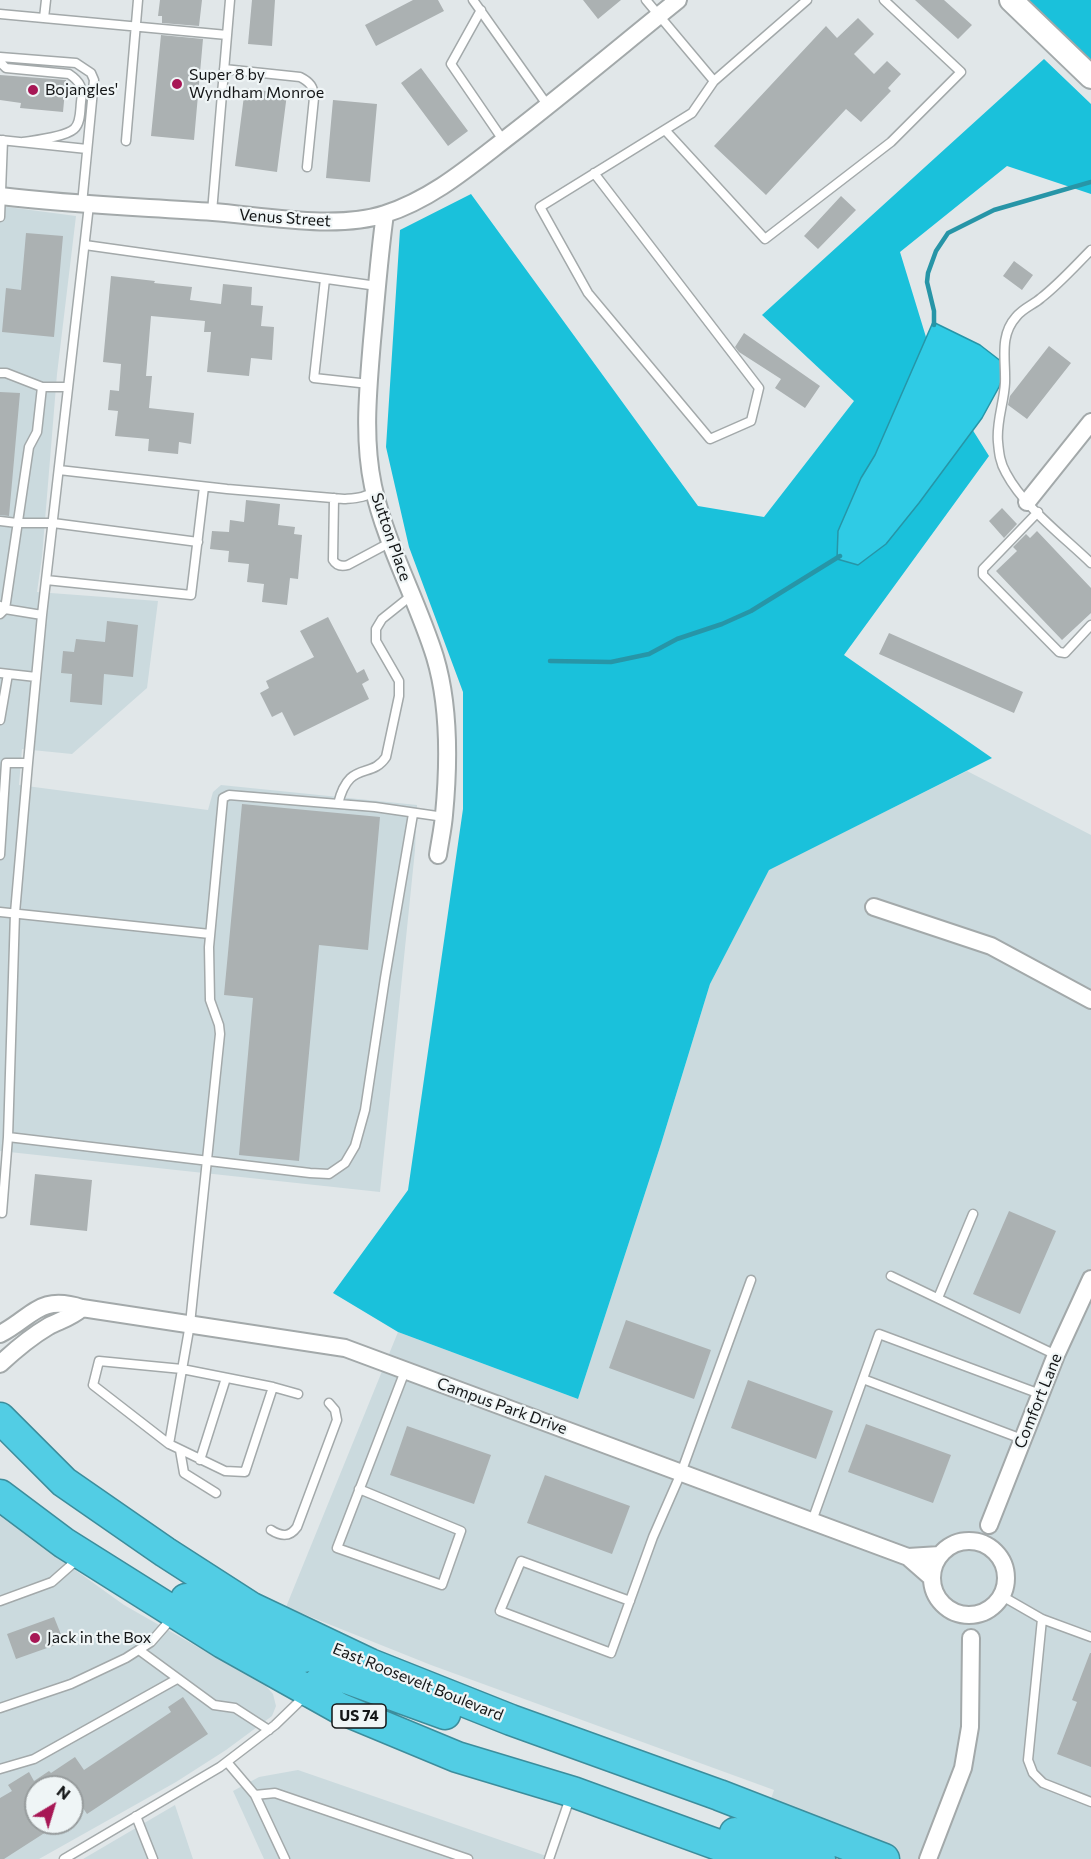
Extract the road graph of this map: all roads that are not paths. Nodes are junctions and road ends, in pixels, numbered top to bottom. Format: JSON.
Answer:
{"nodes":[{"id":1,"x":46,"y":0,"type":"edge"},
{"id":2,"x":138,"y":0,"type":"edge"},
{"id":3,"x":230,"y":0,"type":"edge"},
{"id":4,"x":473,"y":0,"type":"edge"},
{"id":5,"x":646,"y":0,"type":"edge"},
{"id":6,"x":678,"y":0,"type":"edge"},
{"id":7,"x":807,"y":0,"type":"edge"},
{"id":8,"x":884,"y":0,"type":"edge"},
{"id":9,"x":1011,"y":0,"type":"edge"},
{"id":10,"x":481,"y":10,"type":"junction"},
{"id":11,"x":0,"y":14,"type":"edge"},
{"id":12,"x":658,"y":16,"type":"junction"},
{"id":13,"x":44,"y":18,"type":"junction"},
{"id":14,"x":135,"y":27,"type":"junction"},
{"id":15,"x":227,"y":35,"type":"junction"},
{"id":16,"x":0,"y":57,"type":"edge"},
{"id":17,"x":0,"y":62,"type":"edge"},
{"id":18,"x":224,"y":69,"type":"junction"},
{"id":19,"x":1091,"y":77,"type":"edge"},
{"id":20,"x":714,"y":81,"type":"junction"},
{"id":21,"x":548,"y":106,"type":"junction"},
{"id":22,"x":665,"y":130,"type":"junction"},
{"id":23,"x":1,"y":140,"type":"edge"},
{"id":24,"x":504,"y":140,"type":"junction"},
{"id":25,"x":126,"y":141,"type":"dead end"},
{"id":26,"x":23,"y":142,"type":"junction"},
{"id":27,"x":87,"y":149,"type":"junction"},
{"id":28,"x":307,"y":167,"type":"dead end"},
{"id":29,"x":594,"y":173,"type":"junction"},
{"id":30,"x":1,"y":196,"type":"edge"},
{"id":31,"x":85,"y":205,"type":"junction"},
{"id":32,"x":212,"y":212,"type":"junction"},
{"id":33,"x":385,"y":214,"type":"junction"},
{"id":34,"x":0,"y":217,"type":"edge"},
{"id":35,"x":85,"y":245,"type":"junction"},
{"id":36,"x":1091,"y":250,"type":"edge"},
{"id":37,"x":325,"y":279,"type":"junction"},
{"id":38,"x":377,"y":286,"type":"junction"},
{"id":39,"x":0,"y":373,"type":"edge"},
{"id":40,"x":369,"y":384,"type":"junction"},
{"id":41,"x":42,"y":387,"type":"junction"},
{"id":42,"x":68,"y":387,"type":"junction"},
{"id":43,"x":1091,"y":422,"type":"edge"},
{"id":44,"x":59,"y":470,"type":"junction"},
{"id":45,"x":204,"y":486,"type":"junction"},
{"id":46,"x":375,"y":490,"type":"junction"},
{"id":47,"x":334,"y":498,"type":"junction"},
{"id":48,"x":1033,"y":507,"type":"junction"},
{"id":49,"x":0,"y":521,"type":"edge"},
{"id":50,"x":17,"y":523,"type":"junction"},
{"id":51,"x":53,"y":523,"type":"junction"},
{"id":52,"x":198,"y":542,"type":"junction"},
{"id":53,"x":391,"y":542,"type":"junction"},
{"id":54,"x":1091,"y":563,"type":"edge"},
{"id":55,"x":46,"y":580,"type":"junction"},
{"id":56,"x":412,"y":596,"type":"junction"},
{"id":57,"x":2,"y":609,"type":"edge"},
{"id":58,"x":42,"y":615,"type":"junction"},
{"id":59,"x":1091,"y":625,"type":"edge"},
{"id":60,"x":4,"y":673,"type":"edge"},
{"id":61,"x":36,"y":677,"type":"junction"},
{"id":62,"x":0,"y":720,"type":"edge"},
{"id":63,"x":3,"y":763,"type":"edge"},
{"id":64,"x":28,"y":763,"type":"junction"},
{"id":65,"x":338,"y":804,"type":"junction"},
{"id":66,"x":413,"y":814,"type":"junction"},
{"id":67,"x":444,"y":817,"type":"junction"},
{"id":68,"x":0,"y":855,"type":"edge"},
{"id":69,"x":438,"y":855,"type":"dead end"},
{"id":70,"x":874,"y":907,"type":"dead end"},
{"id":71,"x":0,"y":912,"type":"edge"},
{"id":72,"x":15,"y":913,"type":"junction"},
{"id":73,"x":210,"y":934,"type":"junction"},
{"id":74,"x":1091,"y":1000,"type":"edge"},
{"id":75,"x":0,"y":1045,"type":"edge"},
{"id":76,"x":11,"y":1047,"type":"junction"},
{"id":77,"x":8,"y":1137,"type":"junction"},
{"id":78,"x":206,"y":1161,"type":"junction"},
{"id":79,"x":2,"y":1213,"type":"dead end"},
{"id":80,"x":973,"y":1214,"type":"dead end"},
{"id":81,"x":891,"y":1276,"type":"dead end"},
{"id":82,"x":1091,"y":1279,"type":"edge"},
{"id":83,"x":751,"y":1280,"type":"dead end"},
{"id":84,"x":938,"y":1298,"type":"junction"},
{"id":85,"x":82,"y":1308,"type":"junction"},
{"id":86,"x":190,"y":1324,"type":"junction"},
{"id":87,"x":0,"y":1334,"type":"edge"},
{"id":88,"x":1056,"y":1355,"type":"junction"},
{"id":89,"x":0,"y":1364,"type":"edge"},
{"id":90,"x":182,"y":1369,"type":"junction"},
{"id":91,"x":405,"y":1371,"type":"junction"},
{"id":92,"x":226,"y":1378,"type":"junction"},
{"id":93,"x":862,"y":1379,"type":"junction"},
{"id":94,"x":273,"y":1387,"type":"junction"},
{"id":95,"x":298,"y":1394,"type":"dead end"},
{"id":96,"x":1040,"y":1394,"type":"junction"},
{"id":97,"x":329,"y":1403,"type":"dead end"},
{"id":98,"x":0,"y":1418,"type":"edge"},
{"id":99,"x":1022,"y":1439,"type":"junction"},
{"id":100,"x":169,"y":1444,"type":"junction"},
{"id":101,"x":180,"y":1450,"type":"junction"},
{"id":102,"x":200,"y":1460,"type":"junction"},
{"id":103,"x":681,"y":1473,"type":"junction"},
{"id":104,"x":359,"y":1489,"type":"junction"},
{"id":105,"x":216,"y":1493,"type":"dead end"},
{"id":106,"x":0,"y":1495,"type":"edge"},
{"id":107,"x":812,"y":1521,"type":"junction"},
{"id":108,"x":989,"y":1525,"type":"junction"},
{"id":109,"x":272,"y":1530,"type":"dead end"},
{"id":110,"x":973,"y":1541,"type":"junction"},
{"id":111,"x":83,"y":1555,"type":"junction"},
{"id":112,"x":940,"y":1555,"type":"junction"},
{"id":113,"x":998,"y":1555,"type":"junction"},
{"id":114,"x":908,"y":1557,"type":"junction"},
{"id":115,"x":932,"y":1578,"type":"junction"},
{"id":116,"x":1002,"y":1596,"type":"junction"},
{"id":117,"x":0,"y":1601,"type":"edge"},
{"id":118,"x":630,"y":1601,"type":"junction"},
{"id":119,"x":181,"y":1606,"type":"junction"},
{"id":120,"x":984,"y":1613,"type":"junction"},
{"id":121,"x":960,"y":1614,"type":"junction"},
{"id":122,"x":1042,"y":1619,"type":"junction"},
{"id":123,"x":1091,"y":1637,"type":"edge"},
{"id":124,"x":971,"y":1638,"type":"junction"},
{"id":125,"x":335,"y":1648,"type":"junction"},
{"id":126,"x":139,"y":1650,"type":"junction"},
{"id":127,"x":177,"y":1680,"type":"junction"},
{"id":128,"x":310,"y":1692,"type":"junction"},
{"id":129,"x":0,"y":1708,"type":"edge"},
{"id":130,"x":511,"y":1720,"type":"junction"},
{"id":131,"x":269,"y":1730,"type":"junction"},
{"id":132,"x":227,"y":1762,"type":"junction"},
{"id":133,"x":0,"y":1769,"type":"edge"},
{"id":134,"x":573,"y":1792,"type":"junction"},
{"id":135,"x":255,"y":1795,"type":"junction"},
{"id":136,"x":1091,"y":1802,"type":"edge"},
{"id":137,"x":136,"y":1816,"type":"junction"},
{"id":138,"x":637,"y":1816,"type":"junction"},
{"id":139,"x":64,"y":1859,"type":"edge"},
{"id":140,"x":153,"y":1859,"type":"edge"},
{"id":141,"x":285,"y":1859,"type":"edge"},
{"id":142,"x":468,"y":1859,"type":"edge"},
{"id":143,"x":549,"y":1859,"type":"edge"},
{"id":144,"x":757,"y":1859,"type":"edge"},
{"id":145,"x":820,"y":1859,"type":"edge"},
{"id":146,"x":884,"y":1859,"type":"edge"},
{"id":147,"x":928,"y":1859,"type":"edge"}],
"edges":[{"from":1,"to":13,"type":"lane"},
{"from":2,"to":14,"type":"lane"},
{"from":3,"to":15,"type":"lane"},
{"from":4,"to":10,"type":"lane"},
{"from":5,"to":12,"type":"lane"},
{"from":6,"to":12,"type":"street","name":"Venus Street"},
{"from":7,"to":20,"type":"lane"},
{"from":8,"to":22,"type":"lane"},
{"from":9,"to":19,"type":"street"},
{"from":10,"to":21,"type":"lane"},
{"from":10,"to":24,"type":"lane"},
{"from":11,"to":13,"type":"lane"},
{"from":12,"to":20,"type":"lane"},
{"from":12,"to":21,"type":"street","name":"Venus Street"},
{"from":13,"to":14,"type":"lane"},
{"from":14,"to":15,"type":"lane"},
{"from":14,"to":25,"type":"lane"},
{"from":15,"to":18,"type":"lane"},
{"from":16,"to":27,"type":"lane"},
{"from":17,"to":26,"type":"lane"},
{"from":18,"to":28,"type":"lane"},
{"from":18,"to":32,"type":"lane"},
{"from":20,"to":22,"type":"lane"},
{"from":21,"to":24,"type":"street","name":"Venus Street"},
{"from":22,"to":29,"type":"lane"},
{"from":23,"to":26,"type":"lane"},
{"from":23,"to":30,"type":"lane"},
{"from":24,"to":33,"type":"street","name":"Venus Street"},
{"from":26,"to":27,"type":"lane"},
{"from":27,"to":31,"type":"lane"},
{"from":29,"to":29,"type":"lane"},
{"from":30,"to":31,"type":"street","name":"Venus Street"},
{"from":30,"to":34,"type":"lane"},
{"from":31,"to":32,"type":"street","name":"Venus Street"},
{"from":31,"to":35,"type":"lane"},
{"from":32,"to":33,"type":"street","name":"Venus Street"},
{"from":33,"to":38,"type":"street","name":"Sutton Place"},
{"from":35,"to":37,"type":"lane"},
{"from":35,"to":42,"type":"lane"},
{"from":36,"to":48,"type":"lane"},
{"from":37,"to":38,"type":"lane"},
{"from":37,"to":40,"type":"lane"},
{"from":38,"to":40,"type":"street","name":"Sutton Place"},
{"from":39,"to":41,"type":"lane"},
{"from":40,"to":46,"type":"street","name":"Sutton Place"},
{"from":41,"to":42,"type":"lane"},
{"from":41,"to":50,"type":"lane"},
{"from":42,"to":44,"type":"lane"},
{"from":43,"to":48,"type":"street"},
{"from":44,"to":45,"type":"lane"},
{"from":44,"to":51,"type":"lane"},
{"from":45,"to":47,"type":"lane"},
{"from":45,"to":52,"type":"lane"},
{"from":46,"to":47,"type":"lane"},
{"from":46,"to":53,"type":"street","name":"Sutton Place"},
{"from":47,"to":53,"type":"lane"},
{"from":48,"to":54,"type":"lane"},
{"from":48,"to":59,"type":"lane"},
{"from":49,"to":50,"type":"lane"},
{"from":50,"to":51,"type":"lane"},
{"from":50,"to":57,"type":"lane"},
{"from":51,"to":52,"type":"lane"},
{"from":51,"to":55,"type":"lane"},
{"from":52,"to":55,"type":"lane"},
{"from":53,"to":56,"type":"street","name":"Sutton Place"},
{"from":55,"to":58,"type":"lane"},
{"from":56,"to":65,"type":"lane"},
{"from":56,"to":67,"type":"street","name":"Sutton Place"},
{"from":57,"to":58,"type":"lane"},
{"from":58,"to":61,"type":"lane"},
{"from":60,"to":61,"type":"lane"},
{"from":60,"to":62,"type":"lane"},
{"from":61,"to":64,"type":"lane"},
{"from":63,"to":64,"type":"lane"},
{"from":63,"to":68,"type":"lane"},
{"from":64,"to":72,"type":"lane"},
{"from":65,"to":66,"type":"lane"},
{"from":65,"to":73,"type":"lane"},
{"from":66,"to":67,"type":"lane"},
{"from":66,"to":78,"type":"lane"},
{"from":67,"to":69,"type":"street","name":"Sutton Place"},
{"from":70,"to":74,"type":"street"},
{"from":71,"to":72,"type":"lane"},
{"from":72,"to":73,"type":"lane"},
{"from":72,"to":76,"type":"lane"},
{"from":73,"to":78,"type":"lane"},
{"from":75,"to":76,"type":"lane"},
{"from":76,"to":77,"type":"lane"},
{"from":77,"to":78,"type":"lane"},
{"from":77,"to":79,"type":"lane"},
{"from":78,"to":86,"type":"lane"},
{"from":80,"to":84,"type":"lane"},
{"from":81,"to":84,"type":"lane"},
{"from":82,"to":88,"type":"street","name":"Comfort Lane"},
{"from":83,"to":103,"type":"lane"},
{"from":84,"to":88,"type":"lane"},
{"from":85,"to":86,"type":"street","name":"Campus Park Drive"},
{"from":85,"to":87,"type":"street","name":"Campus Park Drive"},
{"from":85,"to":89,"type":"street"},
{"from":86,"to":90,"type":"lane"},
{"from":86,"to":91,"type":"street","name":"Campus Park Drive"},
{"from":88,"to":96,"type":"street","name":"Comfort Lane"},
{"from":90,"to":92,"type":"lane"},
{"from":90,"to":100,"type":"lane"},
{"from":90,"to":100,"type":"lane"},
{"from":91,"to":103,"type":"street","name":"Campus Park Drive"},
{"from":91,"to":104,"type":"lane"},
{"from":92,"to":94,"type":"lane"},
{"from":92,"to":102,"type":"lane"},
{"from":93,"to":96,"type":"lane"},
{"from":93,"to":99,"type":"lane"},
{"from":93,"to":107,"type":"lane"},
{"from":94,"to":95,"type":"lane"},
{"from":94,"to":102,"type":"lane"},
{"from":96,"to":99,"type":"street","name":"Comfort Lane"},
{"from":97,"to":109,"type":"lane"},
{"from":98,"to":125,"type":"highway","name":"East Roosevelt Boulevard"},
{"from":99,"to":108,"type":"street","name":"Comfort Lane"},
{"from":100,"to":101,"type":"lane"},
{"from":101,"to":102,"type":"lane"},
{"from":101,"to":105,"type":"lane"},
{"from":103,"to":107,"type":"street","name":"Campus Park Drive"},
{"from":103,"to":118,"type":"lane"},
{"from":104,"to":104,"type":"lane"},
{"from":106,"to":111,"type":"highway","number":"US 74"},
{"from":107,"to":114,"type":"street","name":"Campus Park Drive"},
{"from":108,"to":110,"type":"street","name":"Comfort Lane"},
{"from":108,"to":113,"type":"street"},
{"from":110,"to":112,"type":"street","name":"Comfort Lane"},
{"from":110,"to":113,"type":"street"},
{"from":111,"to":117,"type":"lane"},
{"from":111,"to":119,"type":"highway","number":"US 74"},
{"from":112,"to":114,"type":"street","name":"Campus Park Drive"},
{"from":112,"to":115,"type":"street"},
{"from":113,"to":116,"type":"street"},
{"from":114,"to":115,"type":"street","name":"Campus Park Drive"},
{"from":115,"to":121,"type":"street"},
{"from":116,"to":120,"type":"street"},
{"from":116,"to":122,"type":"lane"},
{"from":118,"to":118,"type":"lane"},
{"from":119,"to":125,"type":"highway"},
{"from":119,"to":126,"type":"lane"},
{"from":119,"to":128,"type":"highway","number":"US 74"},
{"from":120,"to":121,"type":"street"},
{"from":120,"to":124,"type":"street"},
{"from":121,"to":124,"type":"street"},
{"from":122,"to":123,"type":"lane"},
{"from":122,"to":136,"type":"lane"},
{"from":124,"to":147,"type":"street"},
{"from":125,"to":130,"type":"highway","name":"East Roosevelt Boulevard"},
{"from":126,"to":127,"type":"lane"},
{"from":126,"to":129,"type":"lane"},
{"from":127,"to":131,"type":"lane"},
{"from":127,"to":133,"type":"lane"},
{"from":128,"to":130,"type":"highway"},
{"from":128,"to":131,"type":"lane"},
{"from":128,"to":134,"type":"highway","number":"US 74"},
{"from":130,"to":146,"type":"highway","name":"East Roosevelt Boulevard"},
{"from":131,"to":132,"type":"lane"},
{"from":132,"to":135,"type":"lane"},
{"from":132,"to":137,"type":"lane"},
{"from":134,"to":138,"type":"highway","number":"US 74"},
{"from":134,"to":143,"type":"lane"},
{"from":135,"to":141,"type":"lane"},
{"from":135,"to":142,"type":"lane"},
{"from":137,"to":139,"type":"lane"},
{"from":137,"to":140,"type":"lane"},
{"from":138,"to":144,"type":"highway","number":"US 74"},
{"from":138,"to":145,"type":"highway"}]}
